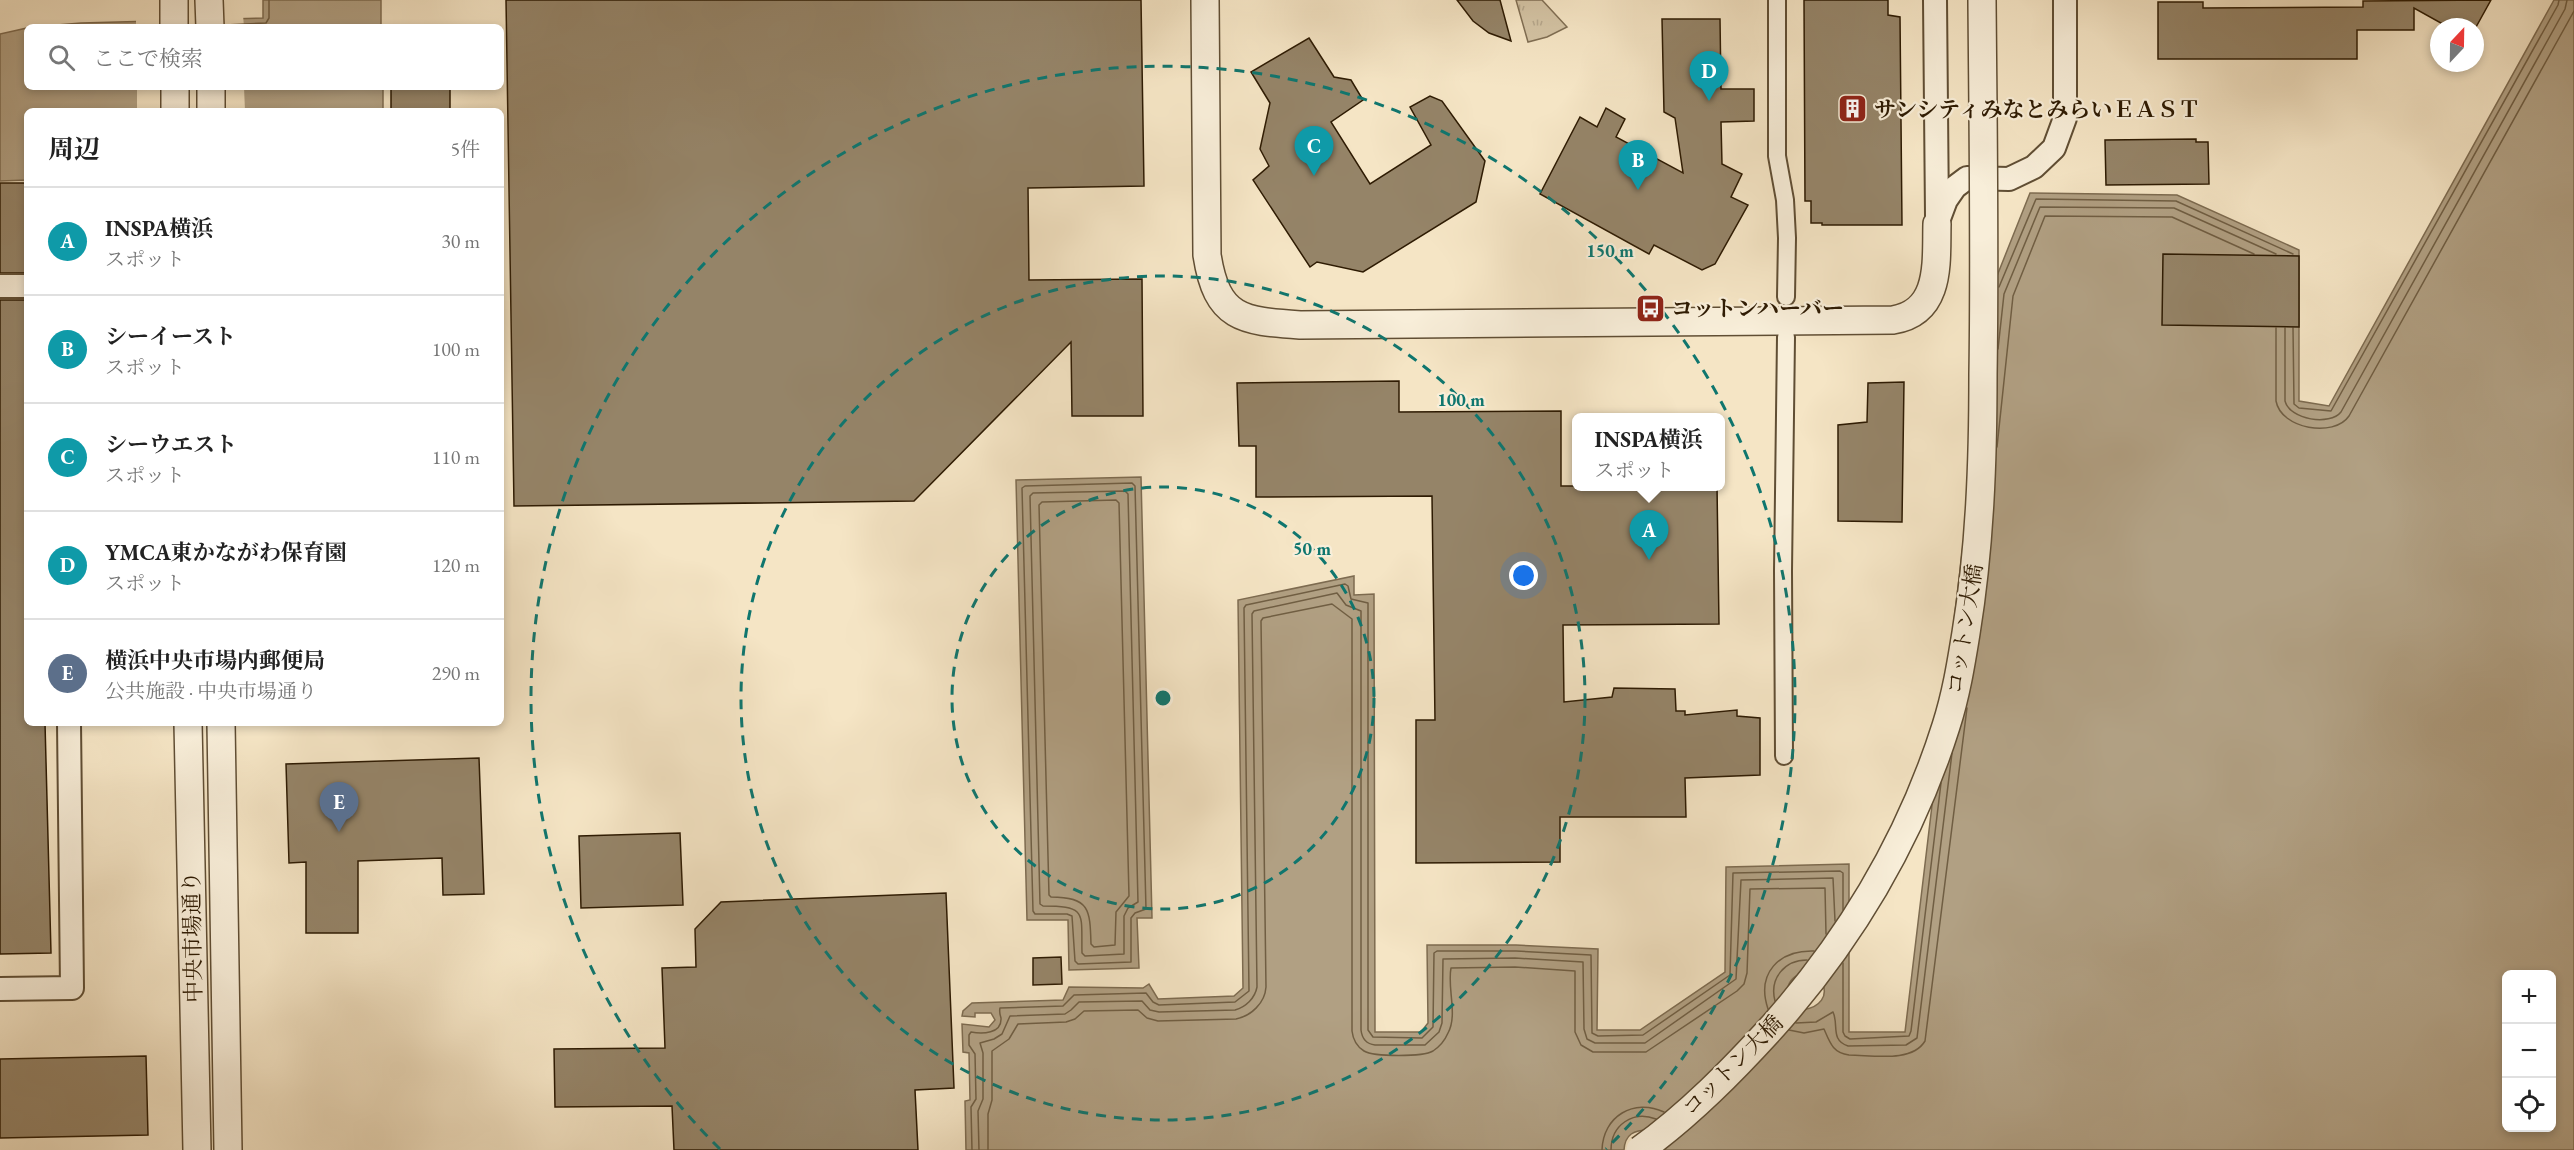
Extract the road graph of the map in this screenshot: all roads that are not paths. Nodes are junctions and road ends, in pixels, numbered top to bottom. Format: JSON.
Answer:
{"nodes":[{"id":1,"x":1205,"y":0,"type":"edge"},
{"id":2,"x":1777,"y":0,"type":"edge"},
{"id":3,"x":1935,"y":0,"type":"edge"},
{"id":4,"x":1982,"y":0,"type":"edge"},
{"id":5,"x":2065,"y":0,"type":"edge"},
{"id":6,"x":175,"y":90,"type":"edge"},
{"id":7,"x":211,"y":90,"type":"edge"},
{"id":8,"x":175,"y":108,"type":"edge"},
{"id":9,"x":211,"y":108,"type":"edge"},
{"id":10,"x":1936,"y":137,"type":"junction"},
{"id":11,"x":1967,"y":178,"type":"junction"},
{"id":12,"x":1937,"y":224,"type":"junction"},
{"id":13,"x":0,"y":286,"type":"edge"},
{"id":14,"x":24,"y":286,"type":"edge"},
{"id":15,"x":1786,"y":297,"type":"dead end"},
{"id":16,"x":1786,"y":337,"type":"dead end"},
{"id":17,"x":69,"y":726,"type":"edge"},
{"id":18,"x":188,"y":726,"type":"edge"},
{"id":19,"x":221,"y":726,"type":"edge"},
{"id":20,"x":1784,"y":756,"type":"dead end"},
{"id":21,"x":0,"y":989,"type":"edge"},
{"id":22,"x":197,"y":1150,"type":"edge"},
{"id":23,"x":228,"y":1150,"type":"edge"},
{"id":24,"x":1640,"y":1150,"type":"edge"}],
"edges":[{"from":1,"to":12,"type":"street"},
{"from":2,"to":15,"type":"street"},
{"from":3,"to":10,"type":"street"},
{"from":4,"to":24,"type":"street","name":"コットン大橋","bridge":true},
{"from":5,"to":11,"type":"street"},
{"from":6,"to":8,"type":"street"},
{"from":7,"to":9,"type":"street"},
{"from":10,"to":11,"type":"street"},
{"from":10,"to":12,"type":"street"},
{"from":11,"to":12,"type":"street"},
{"from":13,"to":14,"type":"street"},
{"from":16,"to":20,"type":"street"},
{"from":17,"to":21,"type":"street"},
{"from":18,"to":22,"type":"street","name":"中央市場通り"},
{"from":19,"to":23,"type":"street","name":"中央市場通り"}]}
